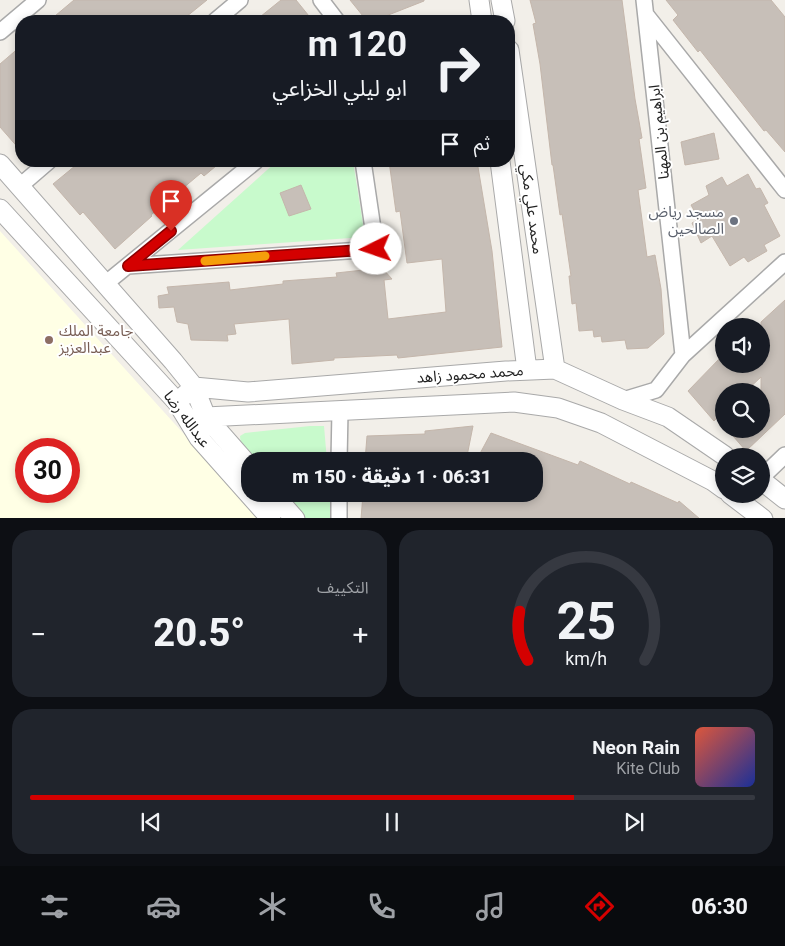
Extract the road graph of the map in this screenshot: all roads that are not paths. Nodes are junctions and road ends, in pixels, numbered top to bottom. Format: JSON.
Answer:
{"nodes":[{"id":1,"x":38,"y":0,"type":"edge"},
{"id":2,"x":240,"y":0,"type":"edge"},
{"id":3,"x":321,"y":0,"type":"edge"},
{"id":4,"x":479,"y":0,"type":"edge"},
{"id":5,"x":502,"y":0,"type":"edge"},
{"id":6,"x":644,"y":0,"type":"edge"},
{"id":7,"x":20,"y":15,"type":"edge"},
{"id":8,"x":222,"y":15,"type":"edge"},
{"id":9,"x":332,"y":15,"type":"edge"},
{"id":10,"x":481,"y":15,"type":"edge"},
{"id":11,"x":503,"y":15,"type":"edge"},
{"id":12,"x":647,"y":16,"type":"junction"},
{"id":13,"x":15,"y":19,"type":"edge"},
{"id":14,"x":0,"y":32,"type":"edge"},
{"id":15,"x":515,"y":92,"type":"edge"},
{"id":16,"x":0,"y":164,"type":"edge"},
{"id":17,"x":42,"y":167,"type":"edge"},
{"id":18,"x":249,"y":167,"type":"edge"},
{"id":19,"x":364,"y":167,"type":"edge"},
{"id":20,"x":501,"y":167,"type":"edge"},
{"id":21,"x":20,"y":186,"type":"junction"},
{"id":22,"x":785,"y":190,"type":"edge"},
{"id":23,"x":0,"y":209,"type":"edge"},
{"id":24,"x":785,"y":262,"type":"edge"},
{"id":25,"x":128,"y":266,"type":"junction"},
{"id":26,"x":105,"y":284,"type":"junction"},
{"id":27,"x":682,"y":354,"type":"junction"},
{"id":28,"x":555,"y":369,"type":"junction"},
{"id":29,"x":527,"y":370,"type":"junction"},
{"id":30,"x":194,"y":387,"type":"junction"},
{"id":31,"x":623,"y":400,"type":"junction"},
{"id":32,"x":177,"y":402,"type":"junction"},
{"id":33,"x":340,"y":411,"type":"junction"},
{"id":34,"x":206,"y":417,"type":"junction"},
{"id":35,"x":199,"y":438,"type":"junction"},
{"id":36,"x":715,"y":449,"type":"edge"},
{"id":37,"x":339,"y":452,"type":"edge"},
{"id":38,"x":785,"y":455,"type":"edge"},
{"id":39,"x":241,"y":457,"type":"edge"},
{"id":40,"x":770,"y":470,"type":"edge"},
{"id":41,"x":715,"y":482,"type":"edge"},
{"id":42,"x":770,"y":486,"type":"edge"},
{"id":43,"x":785,"y":498,"type":"edge"},
{"id":44,"x":280,"y":502,"type":"edge"},
{"id":45,"x":339,"y":502,"type":"edge"},
{"id":46,"x":742,"y":503,"type":"edge"},
{"id":47,"x":271,"y":518,"type":"edge"},
{"id":48,"x":295,"y":518,"type":"edge"},
{"id":49,"x":339,"y":518,"type":"edge"},
{"id":50,"x":763,"y":518,"type":"edge"}],
"edges":[{"from":1,"to":7,"type":"street"},
{"from":2,"to":8,"type":"street"},
{"from":3,"to":9,"type":"street"},
{"from":4,"to":10,"type":"street"},
{"from":5,"to":11,"type":"street"},
{"from":6,"to":12,"type":"street","name":"ابراهيم بن المهنا"},
{"from":12,"to":22,"type":"street"},
{"from":12,"to":27,"type":"street","name":"ابراهيم بن المهنا"},
{"from":13,"to":14,"type":"street"},
{"from":15,"to":28,"type":"street","name":"محمد علي مكي"},
{"from":16,"to":21,"type":"street","name":"عبدالله رضا"},
{"from":17,"to":21,"type":"street"},
{"from":18,"to":25,"type":"street"},
{"from":19,"to":25,"type":"street"},
{"from":20,"to":29,"type":"street","name":"محمد علي مكي"},
{"from":21,"to":26,"type":"street","name":"عبدالله رضا"},
{"from":23,"to":32,"type":"street","name":"عبدالله رضا"},
{"from":24,"to":27,"type":"street"},
{"from":25,"to":26,"type":"street"},
{"from":26,"to":30,"type":"street","name":"عبدالله رضا"},
{"from":27,"to":31,"type":"street"},
{"from":28,"to":29,"type":"street","name":"محمد محمود زاهد"},
{"from":28,"to":31,"type":"street","name":"محمد محمود زاهد"},
{"from":29,"to":30,"type":"street","name":"محمد محمود زاهد"},
{"from":30,"to":32,"type":"street"},
{"from":30,"to":34,"type":"street","name":"عبدالله رضا"},
{"from":31,"to":36,"type":"street","name":"محمد محمود زاهد"},
{"from":32,"to":35,"type":"street","name":"عبدالله رضا"},
{"from":33,"to":34,"type":"street","name":"محمد محمود زاهد"},
{"from":33,"to":37,"type":"street"},
{"from":33,"to":41,"type":"street","name":"محمد محمود زاهد"},
{"from":34,"to":35,"type":"street"},
{"from":34,"to":39,"type":"street","name":"عبدالله رضا"},
{"from":35,"to":47,"type":"street","name":"عبدالله رضا"},
{"from":38,"to":40,"type":"street"},
{"from":42,"to":43,"type":"street"},
{"from":44,"to":48,"type":"street"},
{"from":45,"to":49,"type":"street"},
{"from":46,"to":50,"type":"street"}]}
